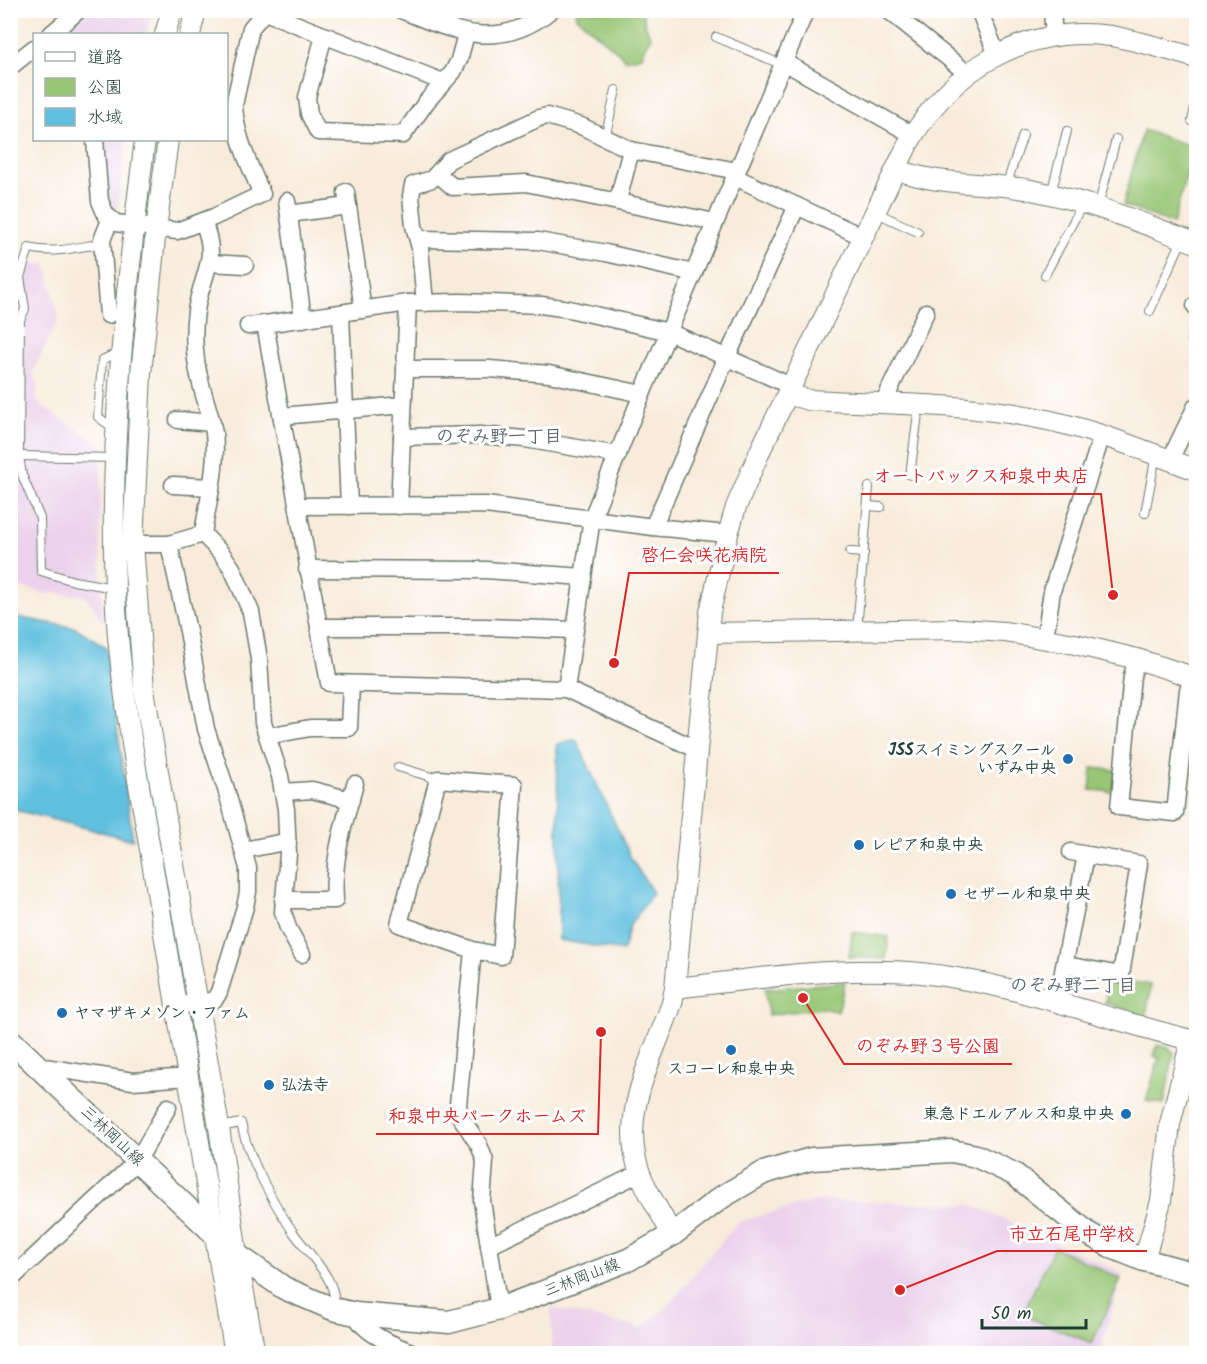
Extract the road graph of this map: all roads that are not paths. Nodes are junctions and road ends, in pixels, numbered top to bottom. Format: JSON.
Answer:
{"nodes":[{"id":1,"x":79,"y":10,"type":"edge"},
{"id":2,"x":172,"y":10,"type":"edge"},
{"id":3,"x":196,"y":10,"type":"edge"},
{"id":4,"x":401,"y":10,"type":"edge"},
{"id":5,"x":551,"y":10,"type":"edge"},
{"id":6,"x":806,"y":10,"type":"edge"},
{"id":7,"x":888,"y":10,"type":"edge"},
{"id":8,"x":979,"y":10,"type":"edge"},
{"id":9,"x":1052,"y":10,"type":"edge"},
{"id":10,"x":265,"y":11,"type":"edge"},
{"id":11,"x":66,"y":22,"type":"edge"},
{"id":12,"x":52,"y":33,"type":"edge"},
{"id":13,"x":165,"y":33,"type":"edge"},
{"id":14,"x":190,"y":33,"type":"edge"},
{"id":15,"x":466,"y":34,"type":"junction"},
{"id":16,"x":324,"y":36,"type":"junction"},
{"id":17,"x":716,"y":37,"type":"dead end"},
{"id":18,"x":1054,"y":38,"type":"junction"},
{"id":19,"x":33,"y":49,"type":"edge"},
{"id":20,"x":997,"y":55,"type":"junction"},
{"id":21,"x":1197,"y":58,"type":"edge"},
{"id":22,"x":783,"y":64,"type":"junction"},
{"id":23,"x":10,"y":68,"type":"edge"},
{"id":24,"x":966,"y":74,"type":"junction"},
{"id":25,"x":443,"y":82,"type":"junction"},
{"id":26,"x":616,"y":90,"type":"dead end"},
{"id":27,"x":1197,"y":104,"type":"edge"},
{"id":28,"x":1192,"y":121,"type":"dead end"},
{"id":29,"x":1067,"y":131,"type":"dead end"},
{"id":30,"x":913,"y":135,"type":"junction"},
{"id":31,"x":1023,"y":135,"type":"dead end"},
{"id":32,"x":605,"y":138,"type":"junction"},
{"id":33,"x":1116,"y":139,"type":"dead end"},
{"id":34,"x":95,"y":141,"type":"edge"},
{"id":35,"x":145,"y":141,"type":"edge"},
{"id":36,"x":168,"y":141,"type":"edge"},
{"id":37,"x":631,"y":150,"type":"junction"},
{"id":38,"x":896,"y":169,"type":"junction"},
{"id":39,"x":438,"y":174,"type":"junction"},
{"id":40,"x":736,"y":174,"type":"junction"},
{"id":41,"x":1006,"y":186,"type":"junction"},
{"id":42,"x":1051,"y":194,"type":"junction"},
{"id":43,"x":618,"y":200,"type":"junction"},
{"id":44,"x":1091,"y":205,"type":"junction"},
{"id":45,"x":797,"y":206,"type":"junction"},
{"id":46,"x":875,"y":212,"type":"junction"},
{"id":47,"x":110,"y":220,"type":"junction"},
{"id":48,"x":203,"y":222,"type":"junction"},
{"id":49,"x":715,"y":222,"type":"junction"},
{"id":50,"x":134,"y":224,"type":"junction"},
{"id":51,"x":156,"y":230,"type":"junction"},
{"id":52,"x":918,"y":232,"type":"dead end"},
{"id":53,"x":863,"y":237,"type":"junction"},
{"id":54,"x":419,"y":238,"type":"junction"},
{"id":55,"x":102,"y":240,"type":"junction"},
{"id":56,"x":1190,"y":240,"type":"edge"},
{"id":57,"x":210,"y":263,"type":"junction"},
{"id":58,"x":245,"y":264,"type":"dead end"},
{"id":59,"x":694,"y":273,"type":"junction"},
{"id":60,"x":1044,"y":275,"type":"dead end"},
{"id":61,"x":416,"y":303,"type":"junction"},
{"id":62,"x":363,"y":310,"type":"junction"},
{"id":63,"x":1150,"y":311,"type":"dead end"},
{"id":64,"x":926,"y":312,"type":"dead end"},
{"id":65,"x":340,"y":314,"type":"junction"},
{"id":66,"x":108,"y":315,"type":"dead end"},
{"id":67,"x":303,"y":319,"type":"junction"},
{"id":68,"x":669,"y":332,"type":"junction"},
{"id":69,"x":727,"y":357,"type":"junction"},
{"id":70,"x":405,"y":369,"type":"junction"},
{"id":71,"x":789,"y":390,"type":"junction"},
{"id":72,"x":642,"y":394,"type":"junction"},
{"id":73,"x":1193,"y":401,"type":"edge"},
{"id":74,"x":887,"y":404,"type":"junction"},
{"id":75,"x":403,"y":405,"type":"junction"},
{"id":76,"x":919,"y":406,"type":"junction"},
{"id":77,"x":345,"y":410,"type":"junction"},
{"id":78,"x":282,"y":416,"type":"junction"},
{"id":79,"x":178,"y":420,"type":"dead end"},
{"id":80,"x":212,"y":423,"type":"junction"},
{"id":81,"x":1102,"y":435,"type":"junction"},
{"id":82,"x":402,"y":437,"type":"junction"},
{"id":83,"x":618,"y":455,"type":"junction"},
{"id":84,"x":20,"y":456,"type":"junction"},
{"id":85,"x":115,"y":458,"type":"junction"},
{"id":86,"x":1163,"y":458,"type":"junction"},
{"id":87,"x":1197,"y":470,"type":"edge"},
{"id":88,"x":910,"y":475,"type":"dead end"},
{"id":89,"x":173,"y":485,"type":"dead end"},
{"id":90,"x":211,"y":487,"type":"junction"},
{"id":91,"x":869,"y":487,"type":"dead end"},
{"id":92,"x":298,"y":506,"type":"junction"},
{"id":93,"x":349,"y":506,"type":"junction"},
{"id":94,"x":399,"y":506,"type":"junction"},
{"id":95,"x":868,"y":506,"type":"junction"},
{"id":96,"x":881,"y":507,"type":"dead end"},
{"id":97,"x":1145,"y":513,"type":"dead end"},
{"id":98,"x":592,"y":518,"type":"junction"},
{"id":99,"x":653,"y":527,"type":"junction"},
{"id":100,"x":202,"y":534,"type":"junction"},
{"id":101,"x":728,"y":534,"type":"junction"},
{"id":102,"x":124,"y":544,"type":"junction"},
{"id":103,"x":169,"y":544,"type":"junction"},
{"id":104,"x":850,"y":552,"type":"dead end"},
{"id":105,"x":864,"y":553,"type":"junction"},
{"id":106,"x":307,"y":569,"type":"junction"},
{"id":107,"x":583,"y":577,"type":"junction"},
{"id":108,"x":115,"y":588,"type":"junction"},
{"id":109,"x":320,"y":627,"type":"junction"},
{"id":110,"x":574,"y":630,"type":"junction"},
{"id":111,"x":857,"y":630,"type":"junction"},
{"id":112,"x":709,"y":633,"type":"junction"},
{"id":113,"x":1045,"y":638,"type":"junction"},
{"id":114,"x":1137,"y":659,"type":"junction"},
{"id":115,"x":1194,"y":677,"type":"edge"},
{"id":116,"x":351,"y":684,"type":"junction"},
{"id":117,"x":566,"y":689,"type":"junction"},
{"id":118,"x":267,"y":736,"type":"junction"},
{"id":119,"x":696,"y":749,"type":"junction"},
{"id":120,"x":398,"y":767,"type":"dead end"},
{"id":121,"x":438,"y":779,"type":"junction"},
{"id":122,"x":283,"y":792,"type":"junction"},
{"id":123,"x":288,"y":843,"type":"junction"},
{"id":124,"x":244,"y":850,"type":"junction"},
{"id":125,"x":283,"y":900,"type":"junction"},
{"id":126,"x":473,"y":950,"type":"junction"},
{"id":127,"x":302,"y":954,"type":"dead end"},
{"id":128,"x":1066,"y":965,"type":"junction"},
{"id":129,"x":675,"y":988,"type":"junction"},
{"id":130,"x":1057,"y":1002,"type":"junction"},
{"id":131,"x":196,"y":1003,"type":"junction"},
{"id":132,"x":175,"y":1006,"type":"junction"},
{"id":133,"x":10,"y":1040,"type":"edge"},
{"id":134,"x":1194,"y":1041,"type":"edge"},
{"id":135,"x":38,"y":1065,"type":"junction"},
{"id":136,"x":189,"y":1077,"type":"junction"},
{"id":137,"x":168,"y":1107,"type":"dead end"},
{"id":138,"x":219,"y":1127,"type":"junction"},
{"id":139,"x":138,"y":1160,"type":"junction"},
{"id":140,"x":640,"y":1173,"type":"junction"},
{"id":141,"x":216,"y":1235,"type":"junction"},
{"id":142,"x":672,"y":1235,"type":"junction"},
{"id":143,"x":489,"y":1246,"type":"junction"},
{"id":144,"x":237,"y":1255,"type":"junction"},
{"id":145,"x":1144,"y":1260,"type":"junction"},
{"id":146,"x":1197,"y":1274,"type":"edge"},
{"id":147,"x":10,"y":1281,"type":"edge"},
{"id":148,"x":333,"y":1309,"type":"junction"},
{"id":149,"x":499,"y":1309,"type":"junction"},
{"id":150,"x":356,"y":1314,"type":"junction"},
{"id":151,"x":236,"y":1353,"type":"edge"},
{"id":152,"x":255,"y":1353,"type":"edge"},
{"id":153,"x":416,"y":1353,"type":"edge"}],
"edges":[{"from":1,"to":11,"type":"street"},
{"from":2,"to":13,"type":"street"},
{"from":3,"to":14,"type":"street"},
{"from":4,"to":15,"type":"street"},
{"from":5,"to":15,"type":"street"},
{"from":6,"to":22,"type":"street"},
{"from":7,"to":24,"type":"street"},
{"from":8,"to":20,"type":"street"},
{"from":9,"to":18,"type":"street"},
{"from":10,"to":16,"type":"street"},
{"from":10,"to":48,"type":"street"},
{"from":11,"to":12,"type":"street"},
{"from":15,"to":25,"type":"street"},
{"from":16,"to":25,"type":"street"},
{"from":16,"to":25,"type":"street"},
{"from":17,"to":22,"type":"lane"},
{"from":18,"to":20,"type":"street"},
{"from":18,"to":21,"type":"street"},
{"from":19,"to":23,"type":"street"},
{"from":20,"to":24,"type":"street"},
{"from":22,"to":30,"type":"street"},
{"from":22,"to":40,"type":"street"},
{"from":24,"to":30,"type":"street"},
{"from":26,"to":32,"type":"lane"},
{"from":27,"to":28,"type":"lane"},
{"from":29,"to":42,"type":"lane"},
{"from":30,"to":38,"type":"street"},
{"from":31,"to":41,"type":"lane"},
{"from":32,"to":37,"type":"street"},
{"from":32,"to":39,"type":"street"},
{"from":33,"to":44,"type":"lane"},
{"from":34,"to":47,"type":"street"},
{"from":35,"to":50,"type":"street"},
{"from":36,"to":51,"type":"street"},
{"from":37,"to":40,"type":"street"},
{"from":37,"to":43,"type":"street"},
{"from":38,"to":41,"type":"street"},
{"from":38,"to":46,"type":"street"},
{"from":39,"to":43,"type":"street"},
{"from":39,"to":54,"type":"street"},
{"from":40,"to":45,"type":"street"},
{"from":40,"to":49,"type":"street"},
{"from":41,"to":42,"type":"street"},
{"from":42,"to":44,"type":"street"},
{"from":43,"to":49,"type":"street"},
{"from":44,"to":56,"type":"street"},
{"from":44,"to":60,"type":"lane"},
{"from":45,"to":53,"type":"street"},
{"from":45,"to":69,"type":"street"},
{"from":46,"to":52,"type":"lane"},
{"from":46,"to":53,"type":"street"},
{"from":47,"to":50,"type":"street"},
{"from":47,"to":55,"type":"street"},
{"from":48,"to":51,"type":"street"},
{"from":48,"to":57,"type":"street"},
{"from":49,"to":59,"type":"street"},
{"from":50,"to":51,"type":"street"},
{"from":50,"to":85,"type":"street"},
{"from":51,"to":102,"type":"street"},
{"from":53,"to":71,"type":"street"},
{"from":54,"to":59,"type":"street"},
{"from":54,"to":61,"type":"street"},
{"from":55,"to":66,"type":"street"},
{"from":55,"to":84,"type":"lane"},
{"from":56,"to":63,"type":"lane"},
{"from":57,"to":58,"type":"street"},
{"from":57,"to":80,"type":"street"},
{"from":59,"to":68,"type":"street"},
{"from":61,"to":62,"type":"street"},
{"from":61,"to":68,"type":"street"},
{"from":61,"to":70,"type":"street"},
{"from":62,"to":65,"type":"street"},
{"from":62,"to":67,"type":"street"},
{"from":64,"to":74,"type":"street"},
{"from":65,"to":67,"type":"street"},
{"from":65,"to":77,"type":"street"},
{"from":67,"to":78,"type":"street"},
{"from":68,"to":69,"type":"street"},
{"from":68,"to":72,"type":"street"},
{"from":69,"to":71,"type":"street"},
{"from":69,"to":99,"type":"street"},
{"from":70,"to":72,"type":"street"},
{"from":70,"to":75,"type":"street"},
{"from":71,"to":74,"type":"street"},
{"from":71,"to":101,"type":"street"},
{"from":72,"to":83,"type":"street"},
{"from":73,"to":86,"type":"street"},
{"from":74,"to":76,"type":"street"},
{"from":75,"to":77,"type":"street"},
{"from":75,"to":82,"type":"street"},
{"from":76,"to":81,"type":"street"},
{"from":76,"to":88,"type":"lane"},
{"from":77,"to":78,"type":"street"},
{"from":77,"to":93,"type":"street"},
{"from":78,"to":92,"type":"street"},
{"from":79,"to":80,"type":"street"},
{"from":80,"to":90,"type":"street"},
{"from":81,"to":86,"type":"street"},
{"from":81,"to":113,"type":"street"},
{"from":82,"to":83,"type":"street"},
{"from":82,"to":94,"type":"street"},
{"from":83,"to":98,"type":"street"},
{"from":84,"to":85,"type":"lane"},
{"from":84,"to":108,"type":"lane"},
{"from":85,"to":102,"type":"street"},
{"from":86,"to":87,"type":"street"},
{"from":86,"to":97,"type":"lane"},
{"from":89,"to":90,"type":"street"},
{"from":90,"to":100,"type":"street"},
{"from":91,"to":95,"type":"lane"},
{"from":92,"to":93,"type":"street"},
{"from":92,"to":106,"type":"street"},
{"from":93,"to":94,"type":"street"},
{"from":94,"to":98,"type":"street"},
{"from":95,"to":96,"type":"lane"},
{"from":95,"to":105,"type":"lane"},
{"from":98,"to":99,"type":"street"},
{"from":98,"to":107,"type":"street"},
{"from":99,"to":101,"type":"street"},
{"from":100,"to":103,"type":"street"},
{"from":100,"to":118,"type":"street"},
{"from":101,"to":112,"type":"street"},
{"from":102,"to":103,"type":"street"},
{"from":102,"to":108,"type":"street"},
{"from":102,"to":131,"type":"street"},
{"from":103,"to":124,"type":"street"},
{"from":104,"to":105,"type":"lane"},
{"from":105,"to":111,"type":"lane"},
{"from":106,"to":107,"type":"street"},
{"from":106,"to":109,"type":"street"},
{"from":107,"to":110,"type":"street"},
{"from":108,"to":132,"type":"street"},
{"from":109,"to":110,"type":"street"},
{"from":109,"to":116,"type":"street"},
{"from":110,"to":117,"type":"street"},
{"from":111,"to":112,"type":"street"},
{"from":111,"to":113,"type":"street"},
{"from":112,"to":119,"type":"street"},
{"from":113,"to":114,"type":"street"},
{"from":114,"to":115,"type":"street"},
{"from":114,"to":115,"type":"street"},
{"from":116,"to":117,"type":"street"},
{"from":116,"to":118,"type":"street"},
{"from":117,"to":119,"type":"street"},
{"from":118,"to":122,"type":"street"},
{"from":119,"to":129,"type":"street"},
{"from":120,"to":121,"type":"lane"},
{"from":121,"to":126,"type":"street"},
{"from":121,"to":126,"type":"street"},
{"from":122,"to":123,"type":"street"},
{"from":122,"to":125,"type":"street"},
{"from":123,"to":124,"type":"street"},
{"from":123,"to":125,"type":"street"},
{"from":124,"to":131,"type":"street"},
{"from":125,"to":127,"type":"street"},
{"from":126,"to":143,"type":"street"},
{"from":128,"to":128,"type":"street"},
{"from":128,"to":130,"type":"street"},
{"from":129,"to":130,"type":"street"},
{"from":129,"to":140,"type":"street"},
{"from":130,"to":134,"type":"street"},
{"from":131,"to":132,"type":"street"},
{"from":131,"to":138,"type":"street"},
{"from":132,"to":136,"type":"street"},
{"from":133,"to":135,"type":"main road","name":"三林岡山線"},
{"from":134,"to":145,"type":"street"},
{"from":135,"to":136,"type":"street"},
{"from":135,"to":139,"type":"main road","name":"三林岡山線"},
{"from":136,"to":141,"type":"street"},
{"from":137,"to":139,"type":"street"},
{"from":138,"to":144,"type":"street"},
{"from":138,"to":148,"type":"lane"},
{"from":139,"to":141,"type":"main road","name":"三林岡山線"},
{"from":139,"to":147,"type":"street"},
{"from":140,"to":142,"type":"street"},
{"from":140,"to":143,"type":"street"},
{"from":141,"to":144,"type":"main road","name":"三林岡山線"},
{"from":141,"to":151,"type":"street"},
{"from":142,"to":145,"type":"main road","name":"三林岡山線"},
{"from":142,"to":149,"type":"main road","name":"三林岡山線"},
{"from":143,"to":149,"type":"street"},
{"from":144,"to":148,"type":"main road","name":"三林岡山線"},
{"from":144,"to":152,"type":"street"},
{"from":145,"to":146,"type":"main road","name":"三林岡山線"},
{"from":148,"to":150,"type":"main road","name":"三林岡山線"},
{"from":149,"to":150,"type":"main road","name":"三林岡山線"},
{"from":150,"to":153,"type":"street"}]}
